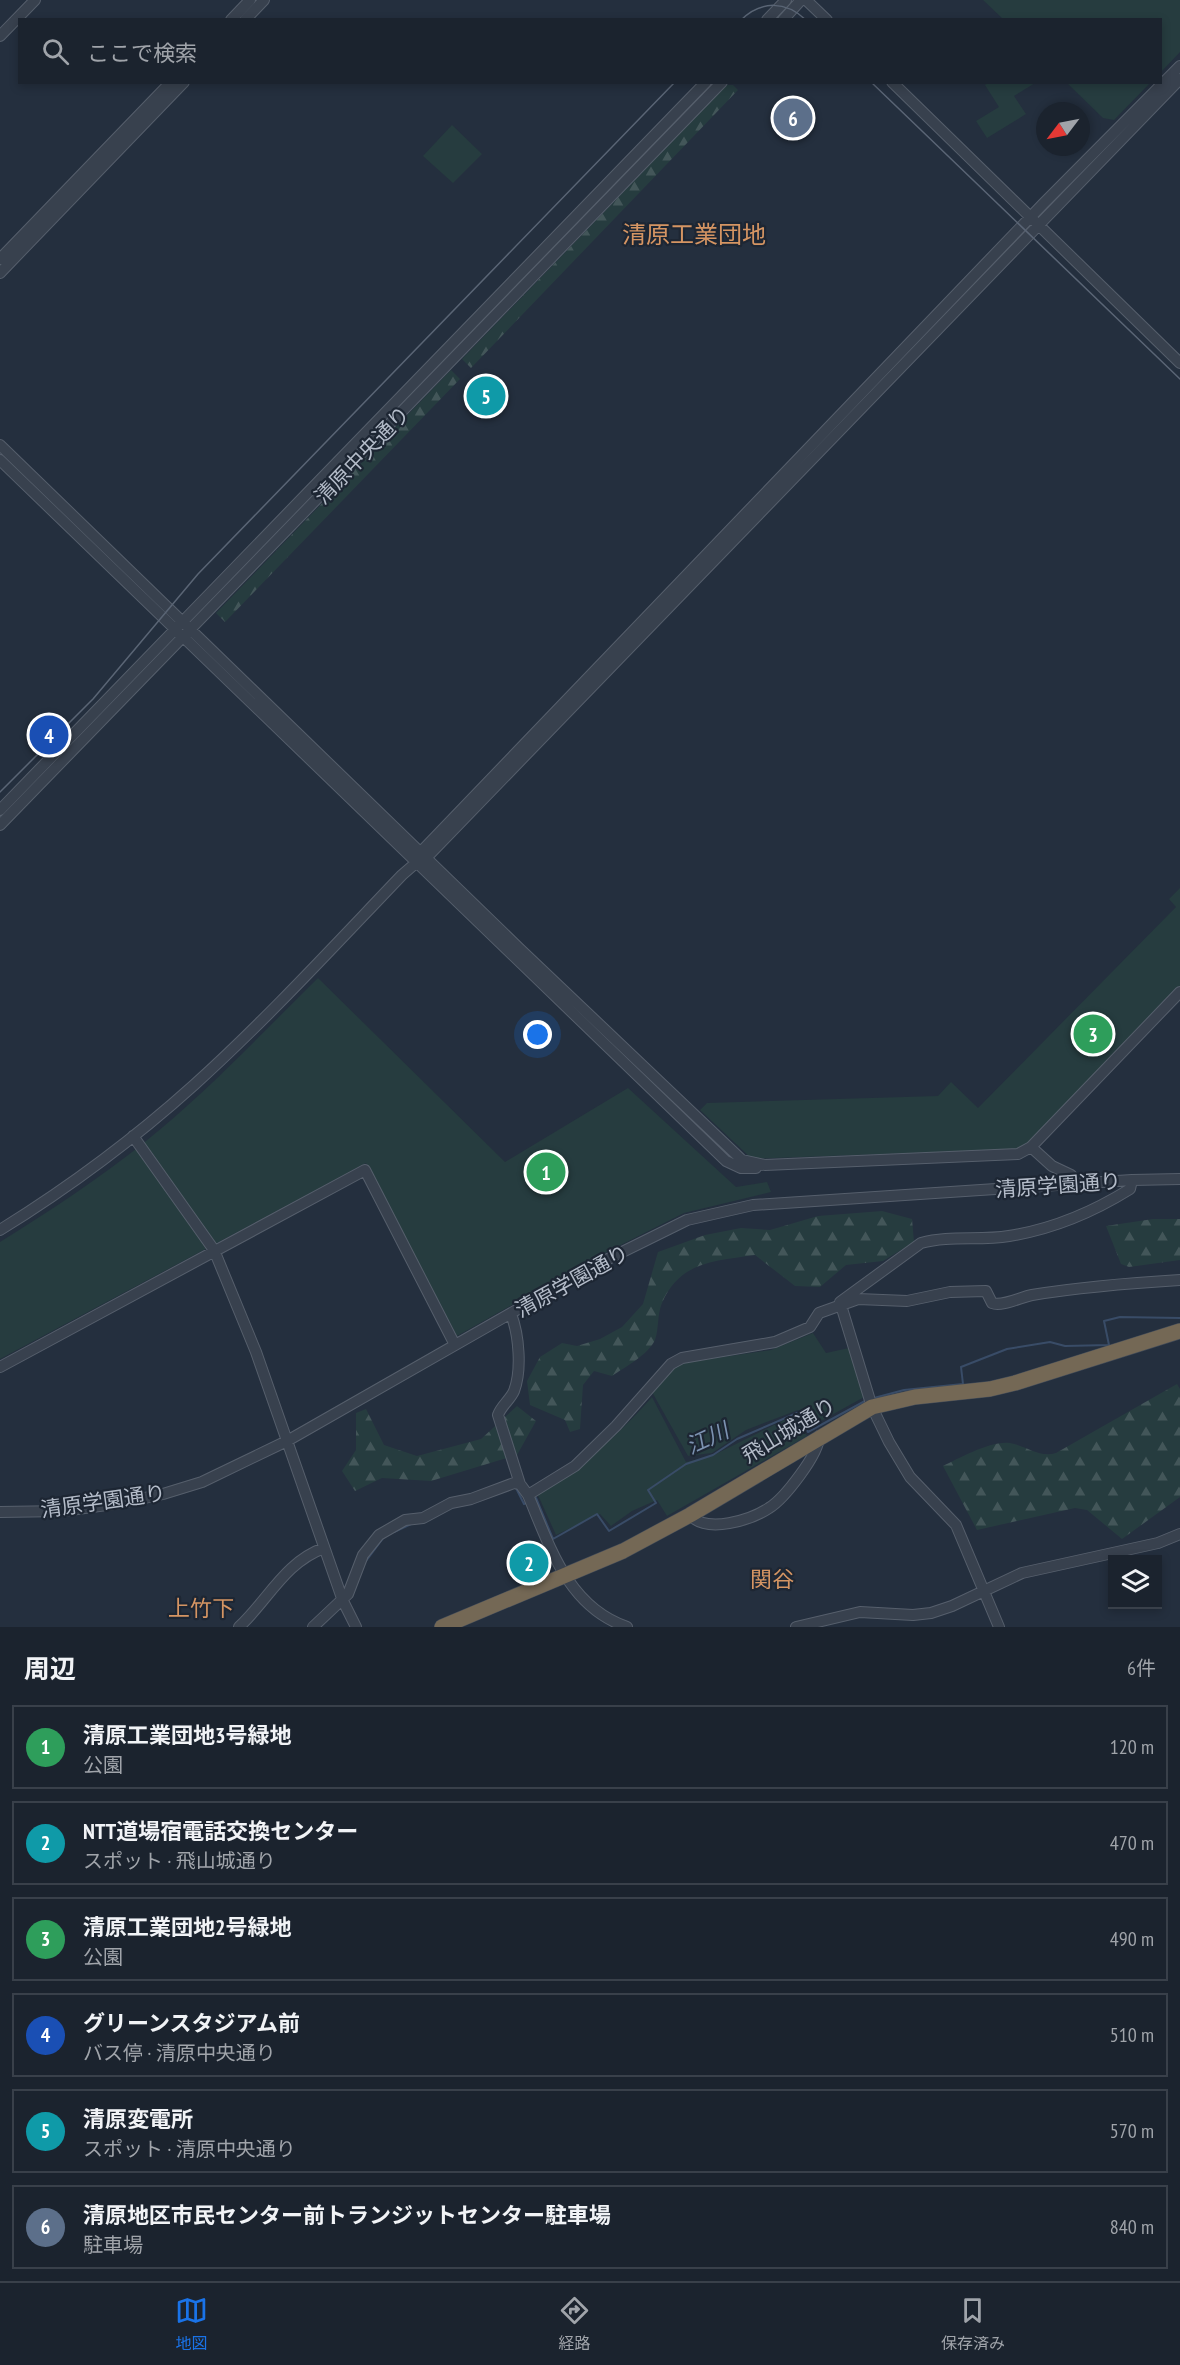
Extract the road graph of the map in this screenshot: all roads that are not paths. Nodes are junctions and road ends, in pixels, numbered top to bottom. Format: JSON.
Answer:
{"nodes":[{"id":1,"x":35,"y":0,"type":"edge"},
{"id":2,"x":250,"y":0,"type":"edge"},
{"id":3,"x":264,"y":0,"type":"edge"},
{"id":4,"x":786,"y":0,"type":"edge"},
{"id":5,"x":801,"y":0,"type":"edge"},
{"id":6,"x":806,"y":0,"type":"edge"},
{"id":7,"x":233,"y":18,"type":"edge"},
{"id":8,"x":247,"y":18,"type":"edge"},
{"id":9,"x":769,"y":18,"type":"edge"},
{"id":10,"x":785,"y":18,"type":"edge"},
{"id":11,"x":825,"y":18,"type":"edge"},
{"id":12,"x":0,"y":36,"type":"edge"},
{"id":13,"x":1180,"y":66,"type":"edge"},
{"id":14,"x":1180,"y":79,"type":"edge"},
{"id":15,"x":169,"y":84,"type":"edge"},
{"id":16,"x":182,"y":84,"type":"edge"},
{"id":17,"x":704,"y":84,"type":"edge"},
{"id":18,"x":720,"y":84,"type":"edge"},
{"id":19,"x":894,"y":84,"type":"edge"},
{"id":20,"x":1030,"y":218,"type":"junction"},
{"id":21,"x":1039,"y":226,"type":"junction"},
{"id":22,"x":0,"y":259,"type":"edge"},
{"id":23,"x":0,"y":273,"type":"edge"},
{"id":24,"x":1180,"y":363,"type":"edge"},
{"id":25,"x":0,"y":445,"type":"edge"},
{"id":26,"x":0,"y":460,"type":"edge"},
{"id":27,"x":179,"y":625,"type":"junction"},
{"id":28,"x":189,"y":634,"type":"junction"},
{"id":29,"x":0,"y":810,"type":"edge"},
{"id":30,"x":0,"y":825,"type":"edge"},
{"id":31,"x":421,"y":857,"type":"junction"},
{"id":32,"x":1180,"y":992,"type":"edge"},
{"id":33,"x":134,"y":1136,"type":"junction"},
{"id":34,"x":1032,"y":1147,"type":"junction"},
{"id":35,"x":1180,"y":1179,"type":"edge"},
{"id":36,"x":1132,"y":1180,"type":"junction"},
{"id":37,"x":1079,"y":1183,"type":"junction"},
{"id":38,"x":0,"y":1230,"type":"edge"},
{"id":39,"x":214,"y":1250,"type":"junction"},
{"id":40,"x":1180,"y":1280,"type":"edge"},
{"id":41,"x":840,"y":1307,"type":"junction"},
{"id":42,"x":511,"y":1314,"type":"junction"},
{"id":43,"x":1180,"y":1331,"type":"edge"},
{"id":44,"x":455,"y":1346,"type":"junction"},
{"id":45,"x":0,"y":1367,"type":"edge"},
{"id":46,"x":872,"y":1407,"type":"junction"},
{"id":47,"x":819,"y":1436,"type":"junction"},
{"id":48,"x":288,"y":1441,"type":"junction"},
{"id":49,"x":520,"y":1484,"type":"junction"},
{"id":50,"x":528,"y":1495,"type":"junction"},
{"id":51,"x":0,"y":1512,"type":"edge"},
{"id":52,"x":690,"y":1515,"type":"junction"},
{"id":53,"x":1180,"y":1534,"type":"edge"},
{"id":54,"x":324,"y":1548,"type":"junction"},
{"id":55,"x":563,"y":1577,"type":"junction"},
{"id":56,"x":984,"y":1590,"type":"junction"},
{"id":57,"x":343,"y":1600,"type":"junction"},
{"id":58,"x":239,"y":1627,"type":"edge"},
{"id":59,"x":313,"y":1627,"type":"edge"},
{"id":60,"x":356,"y":1627,"type":"edge"},
{"id":61,"x":442,"y":1627,"type":"edge"},
{"id":62,"x":627,"y":1627,"type":"edge"},
{"id":63,"x":796,"y":1627,"type":"edge"},
{"id":64,"x":999,"y":1627,"type":"edge"}],
"edges":[{"from":1,"to":12,"type":"street"},
{"from":2,"to":7,"type":"street"},
{"from":3,"to":8,"type":"street"},
{"from":4,"to":9,"type":"street"},
{"from":5,"to":10,"type":"street"},
{"from":6,"to":11,"type":"street"},
{"from":13,"to":20,"type":"street"},
{"from":14,"to":21,"type":"street"},
{"from":15,"to":22,"type":"street"},
{"from":16,"to":23,"type":"street"},
{"from":17,"to":27,"type":"street","name":"清原中央通り"},
{"from":18,"to":28,"type":"street","name":"清原中央通り"},
{"from":19,"to":20,"type":"street"},
{"from":20,"to":21,"type":"street"},
{"from":20,"to":31,"type":"street"},
{"from":21,"to":24,"type":"street"},
{"from":21,"to":31,"type":"street"},
{"from":25,"to":27,"type":"street"},
{"from":26,"to":27,"type":"street"},
{"from":27,"to":28,"type":"street"},
{"from":27,"to":29,"type":"street","name":"清原中央通り"},
{"from":28,"to":30,"type":"street","name":"清原中央通り"},
{"from":28,"to":31,"type":"street"},
{"from":31,"to":33,"type":"street"},
{"from":31,"to":34,"type":"street"},
{"from":32,"to":34,"type":"street"},
{"from":33,"to":38,"type":"street"},
{"from":33,"to":39,"type":"street"},
{"from":34,"to":37,"type":"street"},
{"from":35,"to":36,"type":"street","name":"清原学園通り"},
{"from":36,"to":37,"type":"street","name":"清原学園通り"},
{"from":36,"to":41,"type":"street"},
{"from":37,"to":42,"type":"street","name":"清原学園通り"},
{"from":39,"to":44,"type":"street"},
{"from":39,"to":45,"type":"street"},
{"from":39,"to":48,"type":"street"},
{"from":40,"to":41,"type":"street"},
{"from":41,"to":46,"type":"street"},
{"from":41,"to":50,"type":"street"},
{"from":42,"to":44,"type":"street","name":"清原学園通り"},
{"from":42,"to":49,"type":"street"},
{"from":43,"to":46,"type":"highway","name":"飛山城通り"},
{"from":44,"to":48,"type":"street","name":"清原学園通り"},
{"from":46,"to":47,"type":"highway","name":"飛山城通り"},
{"from":46,"to":56,"type":"street"},
{"from":47,"to":52,"type":"highway","name":"飛山城通り"},
{"from":47,"to":52,"type":"street"},
{"from":48,"to":51,"type":"street","name":"清原学園通り"},
{"from":48,"to":54,"type":"street"},
{"from":49,"to":50,"type":"street"},
{"from":49,"to":57,"type":"street"},
{"from":50,"to":55,"type":"street"},
{"from":52,"to":55,"type":"highway","name":"飛山城通り"},
{"from":53,"to":56,"type":"street"},
{"from":54,"to":57,"type":"street"},
{"from":54,"to":58,"type":"street"},
{"from":55,"to":61,"type":"highway","name":"飛山城通り"},
{"from":55,"to":62,"type":"street"},
{"from":56,"to":63,"type":"street"},
{"from":56,"to":64,"type":"street"},
{"from":57,"to":59,"type":"street"},
{"from":57,"to":60,"type":"street"}]}
